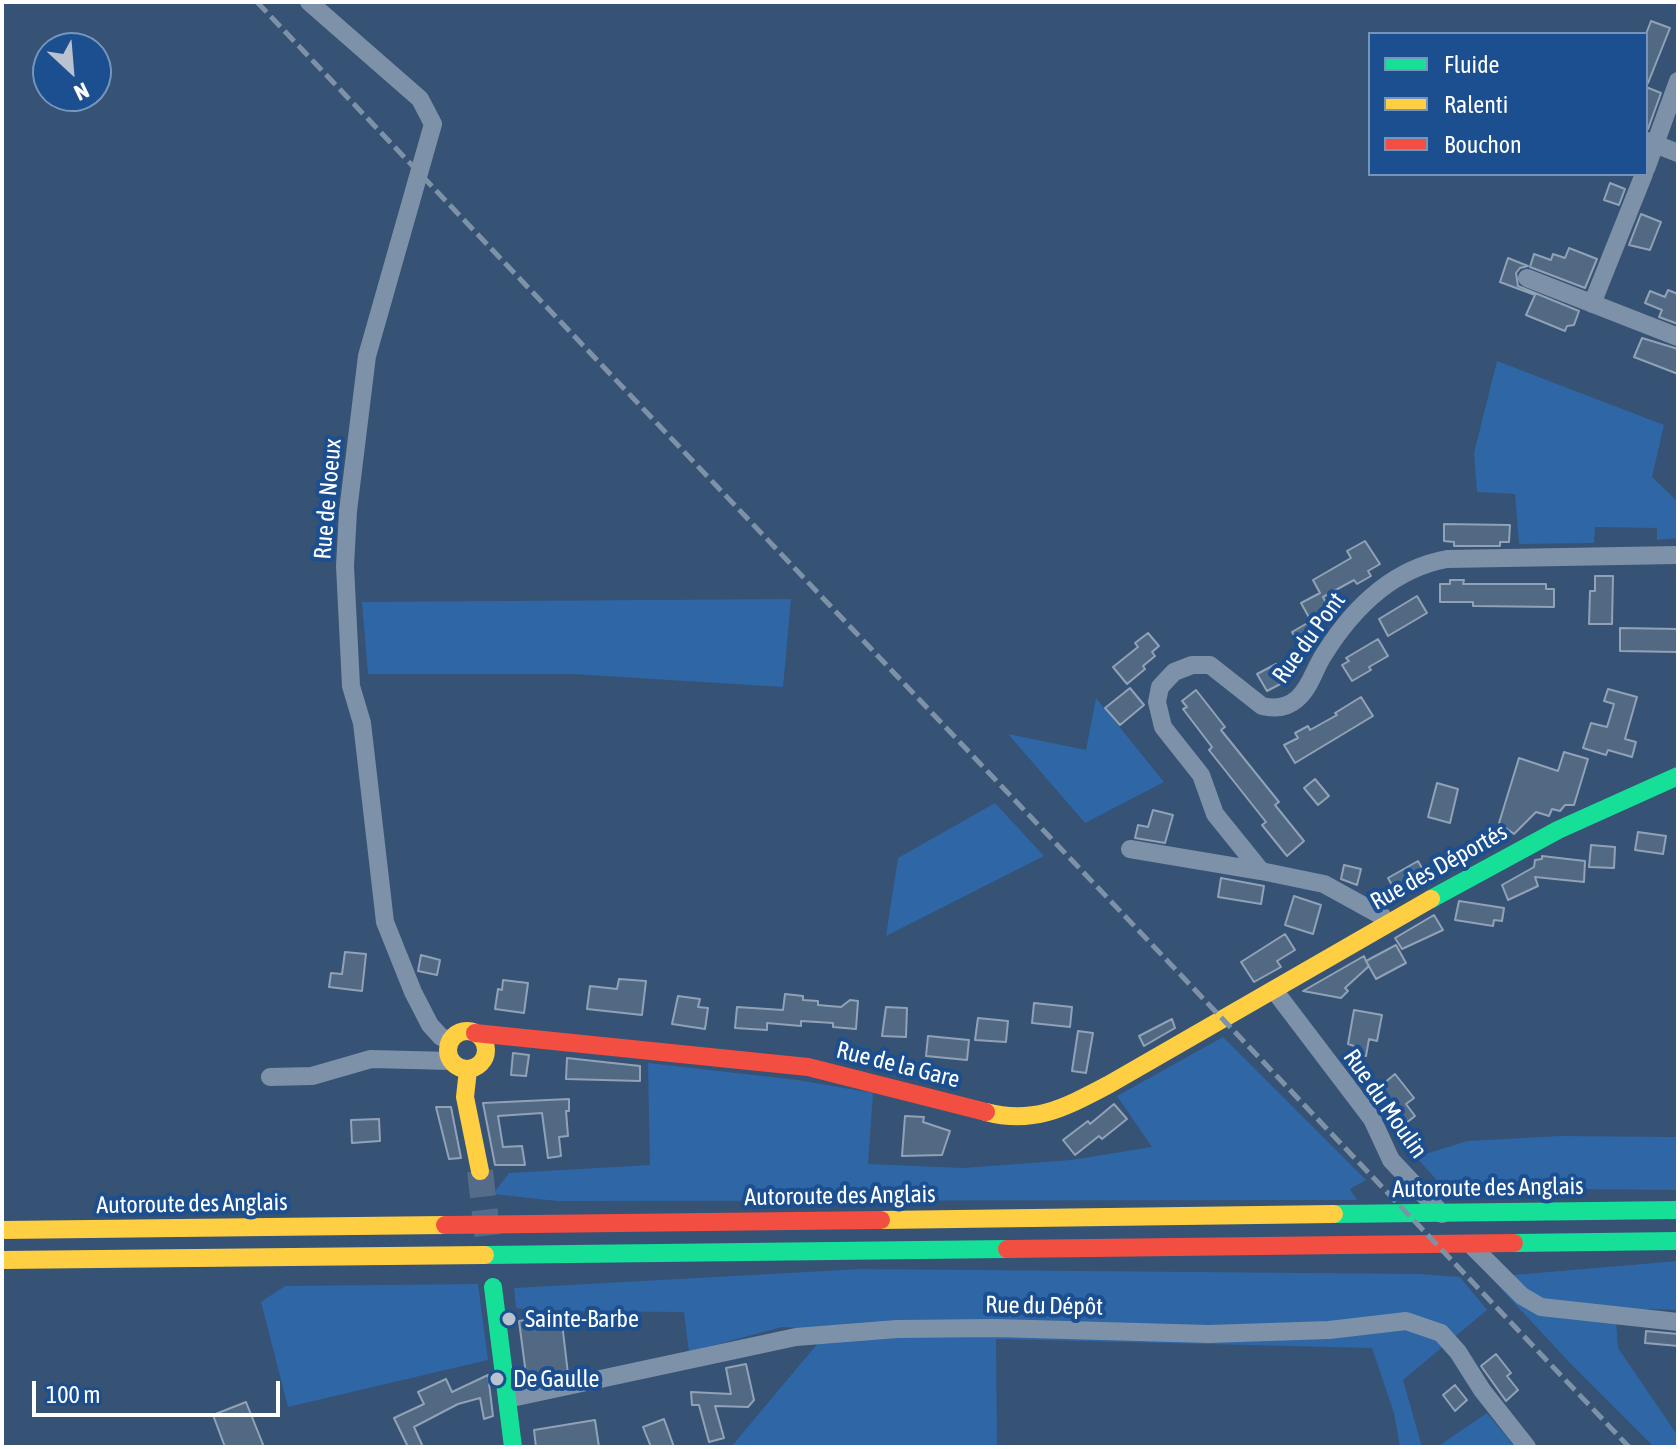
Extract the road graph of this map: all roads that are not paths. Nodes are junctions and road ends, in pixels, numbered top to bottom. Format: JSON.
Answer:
{"nodes":[{"id":1,"x":309,"y":2,"type":"edge"},
{"id":2,"x":1678,"y":81,"type":"edge"},
{"id":3,"x":1651,"y":142,"type":"edge"},
{"id":4,"x":1678,"y":153,"type":"edge"},
{"id":5,"x":1643,"y":176,"type":"edge"},
{"id":6,"x":1527,"y":278,"type":"dead end"},
{"id":7,"x":1592,"y":304,"type":"junction"},
{"id":8,"x":1678,"y":337,"type":"edge"},
{"id":9,"x":1678,"y":555,"type":"edge"},
{"id":10,"x":1678,"y":776,"type":"edge"},
{"id":11,"x":1130,"y":849,"type":"dead end"},
{"id":12,"x":1261,"y":871,"type":"junction"},
{"id":13,"x":1387,"y":922,"type":"junction"},
{"id":14,"x":1274,"y":990,"type":"junction"},
{"id":15,"x":1231,"y":1015,"type":"joint"},
{"id":16,"x":475,"y":1033,"type":"junction"},
{"id":17,"x":528,"y":1036,"type":"junction"},
{"id":18,"x":451,"y":1040,"type":"junction"},
{"id":19,"x":485,"y":1057,"type":"junction"},
{"id":20,"x":451,"y":1061,"type":"junction"},
{"id":21,"x":468,"y":1070,"type":"junction"},
{"id":22,"x":270,"y":1077,"type":"dead end"},
{"id":23,"x":480,"y":1171,"type":"tunnel mouth"},
{"id":24,"x":1678,"y":1210,"type":"edge"},
{"id":25,"x":2,"y":1230,"type":"edge"},
{"id":26,"x":1678,"y":1241,"type":"edge"},
{"id":27,"x":2,"y":1260,"type":"edge"},
{"id":28,"x":493,"y":1287,"type":"dead end"},
{"id":29,"x":1678,"y":1322,"type":"edge"},
{"id":30,"x":507,"y":1399,"type":"junction"},
{"id":31,"x":513,"y":1447,"type":"edge"},
{"id":32,"x":1527,"y":1447,"type":"edge"}],
"edges":[{"from":1,"to":18,"type":"street","name":"Rue de Noeux"},
{"from":2,"to":3,"type":"street"},
{"from":3,"to":4,"type":"street"},
{"from":5,"to":7,"type":"street"},
{"from":6,"to":7,"type":"street"},
{"from":7,"to":8,"type":"street"},
{"from":9,"to":12,"type":"street","name":"Rue du Pont"},
{"from":10,"to":13,"type":"main road","name":"Rue des Déportés"},
{"from":11,"to":12,"type":"street"},
{"from":12,"to":13,"type":"street"},
{"from":13,"to":14,"type":"main road","name":"Rue des Déportés"},
{"from":14,"to":15,"type":"main road","name":"Rue des Déportés"},
{"from":14,"to":29,"type":"street","name":"Rue du Moulin"},
{"from":15,"to":17,"type":"main road","name":"Rue de la Gare"},
{"from":16,"to":17,"type":"main road","name":"Rue de la Gare"},
{"from":16,"to":18,"type":"main road"},
{"from":16,"to":19,"type":"main road"},
{"from":17,"to":19,"type":"main road"},
{"from":18,"to":20,"type":"main road"},
{"from":19,"to":21,"type":"main road"},
{"from":20,"to":21,"type":"main road"},
{"from":20,"to":22,"type":"street"},
{"from":21,"to":23,"type":"main road"},
{"from":24,"to":25,"type":"main road","name":"Autoroute des Anglais"},
{"from":26,"to":27,"type":"main road"},
{"from":28,"to":30,"type":"main road"},
{"from":30,"to":31,"type":"main road"},
{"from":30,"to":32,"type":"street","name":"Rue du Dépôt"}]}
